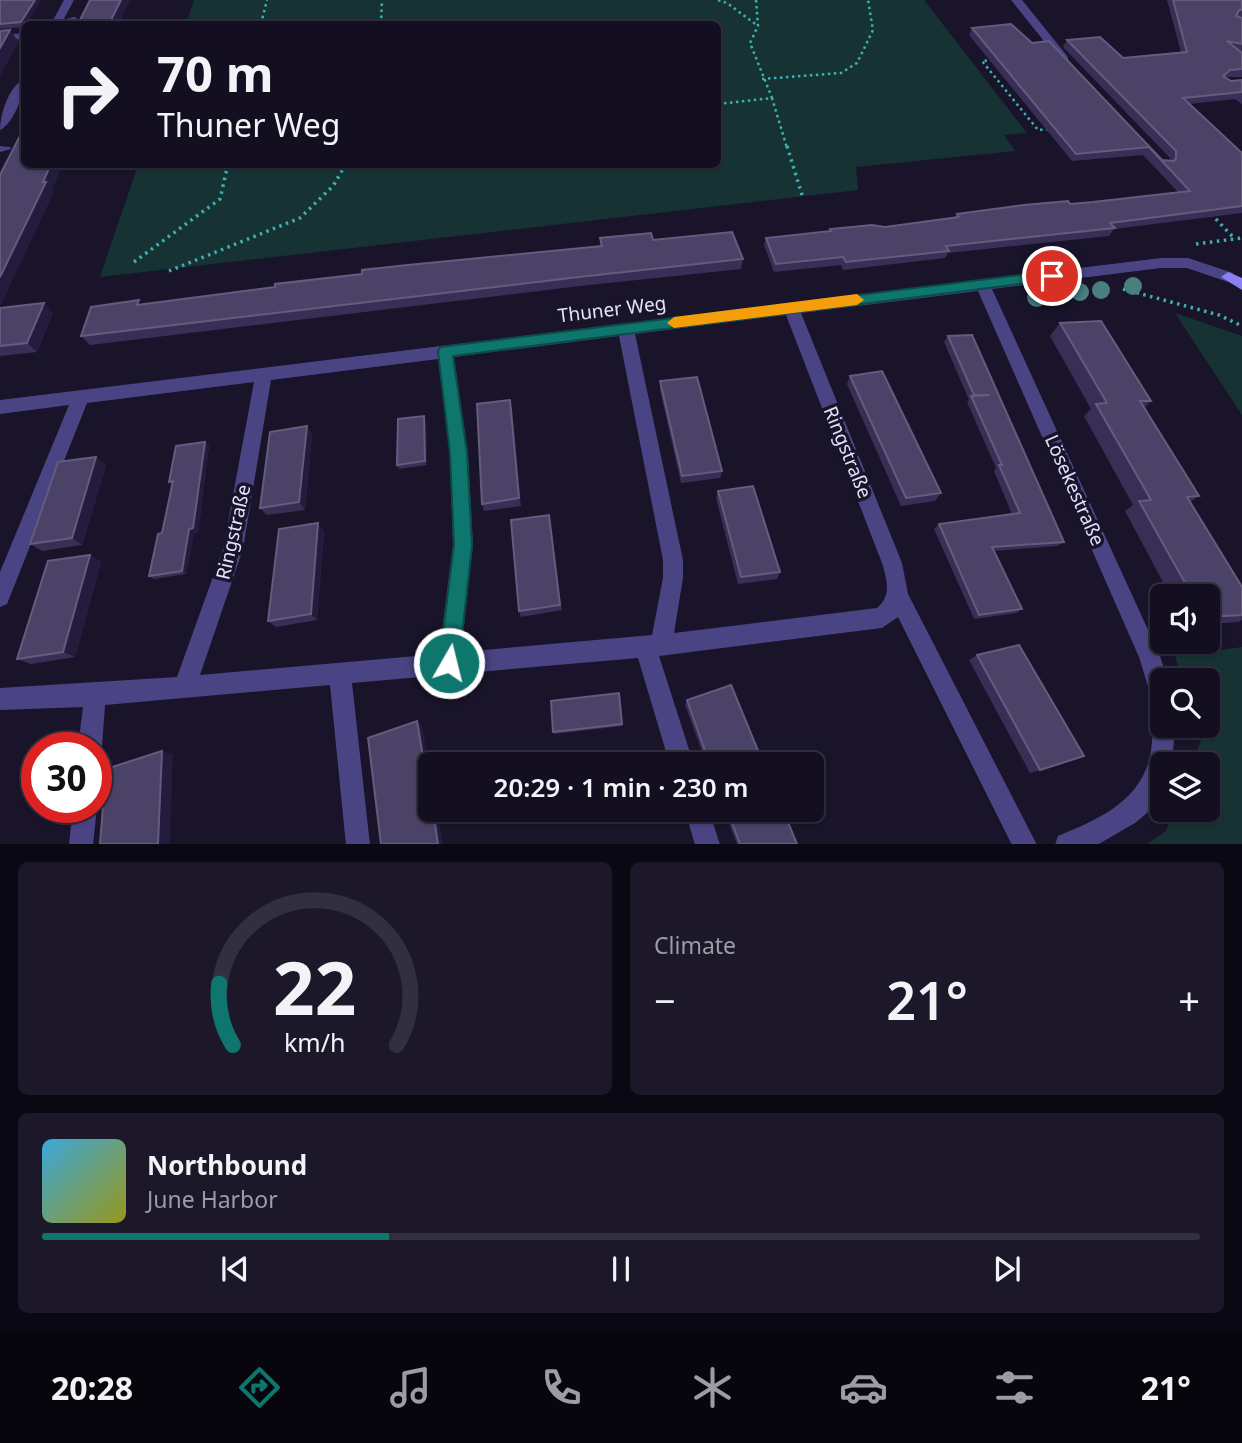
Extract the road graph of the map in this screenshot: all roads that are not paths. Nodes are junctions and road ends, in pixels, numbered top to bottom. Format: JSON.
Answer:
{"nodes":[{"id":1,"x":69,"y":0,"type":"edge"},
{"id":2,"x":1016,"y":0,"type":"edge"},
{"id":3,"x":74,"y":20,"type":"dead end"},
{"id":4,"x":57,"y":21,"type":"edge"},
{"id":5,"x":68,"y":21,"type":"edge"},
{"id":6,"x":21,"y":36,"type":"edge"},
{"id":7,"x":0,"y":38,"type":"edge"},
{"id":8,"x":1069,"y":64,"type":"edge"},
{"id":9,"x":21,"y":88,"type":"edge"},
{"id":10,"x":0,"y":126,"type":"edge"},
{"id":11,"x":1237,"y":277,"type":"edge"},
{"id":12,"x":982,"y":284,"type":"junction"},
{"id":13,"x":791,"y":308,"type":"junction"},
{"id":14,"x":626,"y":329,"type":"junction"},
{"id":15,"x":445,"y":351,"type":"junction"},
{"id":16,"x":264,"y":374,"type":"junction"},
{"id":17,"x":81,"y":397,"type":"junction"},
{"id":18,"x":0,"y":407,"type":"edge"},
{"id":19,"x":0,"y":597,"type":"edge"},
{"id":20,"x":898,"y":598,"type":"junction"},
{"id":21,"x":653,"y":646,"type":"junction"},
{"id":22,"x":449,"y":663,"type":"junction"},
{"id":23,"x":1153,"y":668,"type":"edge"},
{"id":24,"x":340,"y":675,"type":"junction"},
{"id":25,"x":185,"y":686,"type":"junction"},
{"id":26,"x":95,"y":695,"type":"junction"},
{"id":27,"x":0,"y":699,"type":"edge"},
{"id":28,"x":91,"y":732,"type":"edge"},
{"id":29,"x":1166,"y":738,"type":"edge"},
{"id":30,"x":679,"y":752,"type":"edge"},
{"id":31,"x":701,"y":822,"type":"edge"},
{"id":32,"x":83,"y":823,"type":"edge"},
{"id":33,"x":81,"y":844,"type":"edge"},
{"id":34,"x":358,"y":844,"type":"edge"},
{"id":35,"x":708,"y":844,"type":"edge"},
{"id":36,"x":1024,"y":844,"type":"edge"},
{"id":37,"x":1070,"y":844,"type":"edge"}],
"edges":[{"from":1,"to":4,"type":"street"},
{"from":2,"to":8,"type":"street"},
{"from":3,"to":5,"type":"lane"},
{"from":6,"to":7,"type":"street"},
{"from":9,"to":10,"type":"street"},
{"from":11,"to":12,"type":"street","name":"Thuner Weg"},
{"from":12,"to":13,"type":"street","name":"Thuner Weg"},
{"from":12,"to":23,"type":"street","name":"Lösekestraße"},
{"from":13,"to":14,"type":"street","name":"Thuner Weg"},
{"from":13,"to":20,"type":"street","name":"Ringstraße"},
{"from":14,"to":15,"type":"street","name":"Thuner Weg"},
{"from":14,"to":21,"type":"street"},
{"from":15,"to":16,"type":"street","name":"Thuner Weg"},
{"from":15,"to":22,"type":"street"},
{"from":16,"to":17,"type":"street","name":"Thuner Weg"},
{"from":16,"to":25,"type":"street","name":"Ringstraße"},
{"from":17,"to":18,"type":"street","name":"Thuner Weg"},
{"from":17,"to":19,"type":"street"},
{"from":20,"to":21,"type":"street"},
{"from":20,"to":36,"type":"street","name":"Ringstraße"},
{"from":21,"to":22,"type":"street"},
{"from":21,"to":30,"type":"street"},
{"from":22,"to":24,"type":"street"},
{"from":24,"to":25,"type":"street"},
{"from":24,"to":34,"type":"street"},
{"from":25,"to":26,"type":"street"},
{"from":26,"to":27,"type":"street"},
{"from":26,"to":28,"type":"street"},
{"from":29,"to":37,"type":"street"},
{"from":31,"to":35,"type":"street"},
{"from":32,"to":33,"type":"street"}]}
